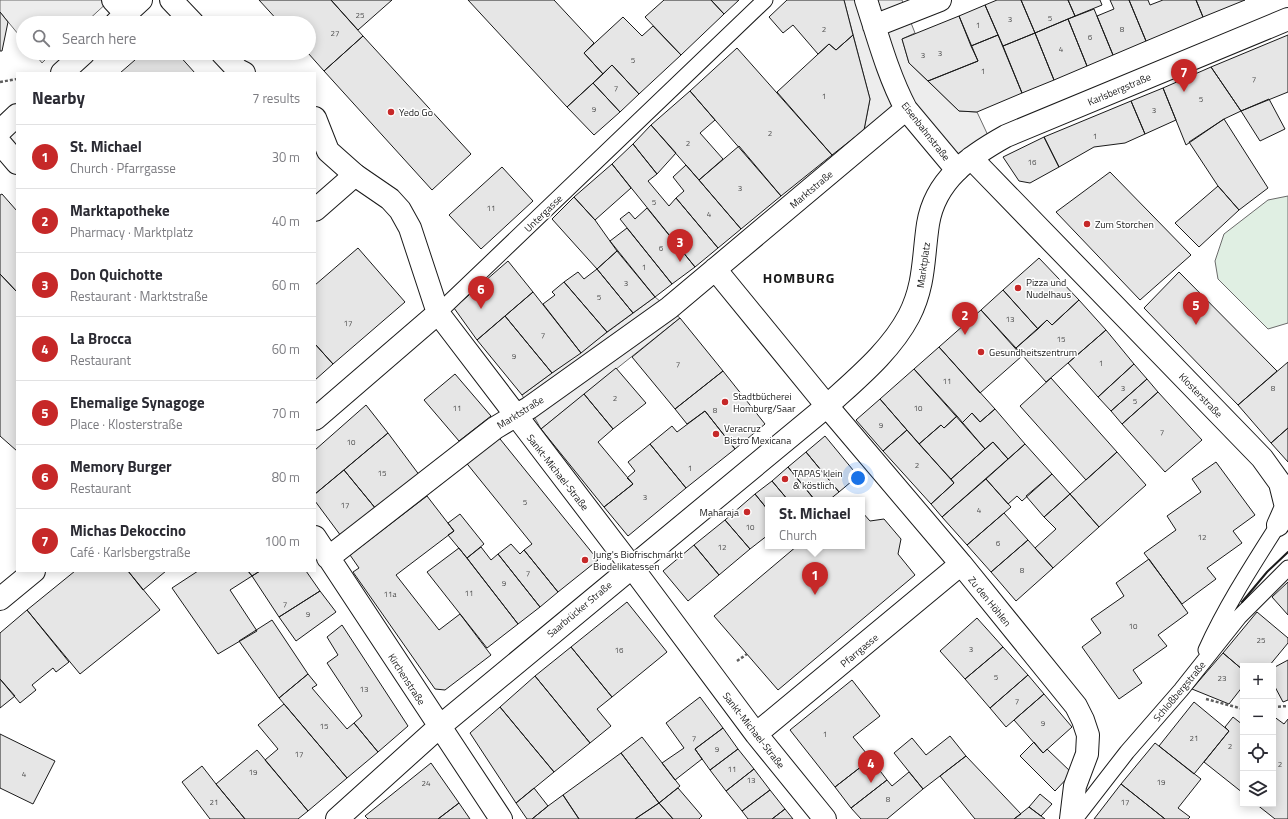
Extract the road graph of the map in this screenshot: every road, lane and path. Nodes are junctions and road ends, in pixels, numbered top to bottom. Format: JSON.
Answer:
{"nodes":[{"id":1,"x":171,"y":0,"type":"edge"},
{"id":2,"x":765,"y":0,"type":"edge"},
{"id":3,"x":866,"y":0,"type":"edge"},
{"id":4,"x":940,"y":0,"type":"edge"},
{"id":5,"x":186,"y":16,"type":"edge"},
{"id":6,"x":1288,"y":19,"type":"edge"},
{"id":7,"x":874,"y":26,"type":"junction"},
{"id":8,"x":76,"y":60,"type":"edge"},
{"id":9,"x":229,"y":60,"type":"edge"},
{"id":10,"x":63,"y":72,"type":"edge"},
{"id":11,"x":242,"y":72,"type":"edge"},
{"id":12,"x":16,"y":79,"type":"edge"},
{"id":13,"x":0,"y":82,"type":"edge"},
{"id":14,"x":906,"y":109,"type":"junction"},
{"id":15,"x":16,"y":116,"type":"edge"},
{"id":16,"x":316,"y":121,"type":"edge"},
{"id":17,"x":0,"y":131,"type":"edge"},
{"id":18,"x":0,"y":143,"type":"edge"},
{"id":19,"x":16,"y":161,"type":"edge"},
{"id":20,"x":964,"y":164,"type":"junction"},
{"id":21,"x":355,"y":175,"type":"junction"},
{"id":22,"x":316,"y":209,"type":"edge"},
{"id":23,"x":715,"y":268,"type":"junction"},
{"id":24,"x":438,"y":313,"type":"junction"},
{"id":25,"x":827,"y":406,"type":"junction"},
{"id":26,"x":515,"y":416,"type":"junction"},
{"id":27,"x":316,"y":418,"type":"edge"},
{"id":28,"x":1278,"y":525,"type":"joint"},
{"id":29,"x":316,"y":539,"type":"edge"},
{"id":30,"x":328,"y":558,"type":"junction"},
{"id":31,"x":961,"y":564,"type":"junction"},
{"id":32,"x":632,"y":566,"type":"junction"},
{"id":33,"x":1288,"y":568,"type":"edge"},
{"id":34,"x":33,"y":572,"type":"edge"},
{"id":35,"x":0,"y":599,"type":"edge"},
{"id":36,"x":1197,"y":669,"type":"junction"},
{"id":37,"x":1181,"y":690,"type":"junction"},
{"id":38,"x":1288,"y":706,"type":"edge"},
{"id":39,"x":1276,"y":707,"type":"edge"},
{"id":40,"x":1240,"y":708,"type":"edge"},
{"id":41,"x":438,"y":727,"type":"junction"},
{"id":42,"x":756,"y":734,"type":"junction"},
{"id":43,"x":338,"y":819,"type":"edge"},
{"id":44,"x":501,"y":819,"type":"edge"},
{"id":45,"x":825,"y":819,"type":"edge"},
{"id":46,"x":1071,"y":819,"type":"edge"},
{"id":47,"x":1075,"y":819,"type":"edge"}],
"edges":[{"from":1,"to":5,"type":"street"},
{"from":2,"to":24,"type":"lane","name":"Untergasse"},
{"from":3,"to":7,"type":"street","name":"Eisenbahnstraße"},
{"from":4,"to":7,"type":"street"},
{"from":6,"to":20,"type":"street","name":"Karlsbergstraße"},
{"from":7,"to":14,"type":"street","name":"Eisenbahnstraße"},
{"from":8,"to":10,"type":"street"},
{"from":9,"to":11,"type":"street"},
{"from":12,"to":13,"type":"path"},
{"from":14,"to":20,"type":"street","name":"Eisenbahnstraße"},
{"from":14,"to":23,"type":"street","name":"Marktstraße"},
{"from":15,"to":17,"type":"street"},
{"from":16,"to":21,"type":"street","name":"Sankt-Michael-Straße"},
{"from":18,"to":19,"type":"street"},
{"from":20,"to":25,"type":"street","name":"Marktplatz"},
{"from":20,"to":28,"type":"street","name":"Klosterstraße"},
{"from":21,"to":22,"type":"street"},
{"from":21,"to":24,"type":"street","name":"Sankt-Michael-Straße"},
{"from":23,"to":25,"type":"street"},
{"from":23,"to":26,"type":"street","name":"Marktstraße"},
{"from":24,"to":26,"type":"street","name":"Sankt-Michael-Straße"},
{"from":24,"to":27,"type":"street","name":"Untergasse"},
{"from":25,"to":31,"type":"street","name":"Zu den Höhlen"},
{"from":25,"to":32,"type":"street","name":"Saarbrücker Straße"},
{"from":26,"to":30,"type":"street","name":"Marktstraße"},
{"from":26,"to":32,"type":"street","name":"Sankt-Michael-Straße"},
{"from":28,"to":36,"type":"lane","name":"Klosterstraße"},
{"from":29,"to":30,"type":"street","name":"Kirchenstraße"},
{"from":30,"to":41,"type":"street","name":"Kirchenstraße"},
{"from":31,"to":42,"type":"street","name":"Pfarrgasse"},
{"from":31,"to":46,"type":"street","name":"Zu den Höhlen"},
{"from":32,"to":41,"type":"street","name":"Saarbrücker Straße"},
{"from":32,"to":42,"type":"street","name":"Sankt-Michael-Straße"},
{"from":33,"to":36,"type":"lane","name":"Schloßbergstraße"},
{"from":34,"to":35,"type":"street"},
{"from":36,"to":37,"type":"lane","name":"Schloßbergstraße"},
{"from":37,"to":40,"type":"path"},
{"from":37,"to":47,"type":"lane","name":"Schloßbergstraße"},
{"from":38,"to":39,"type":"path"},
{"from":41,"to":43,"type":"street","name":"Saarbrücker Straße"},
{"from":41,"to":44,"type":"street","name":"Kirchenstraße"},
{"from":42,"to":45,"type":"street","name":"Sankt-Michael-Straße"}]}
